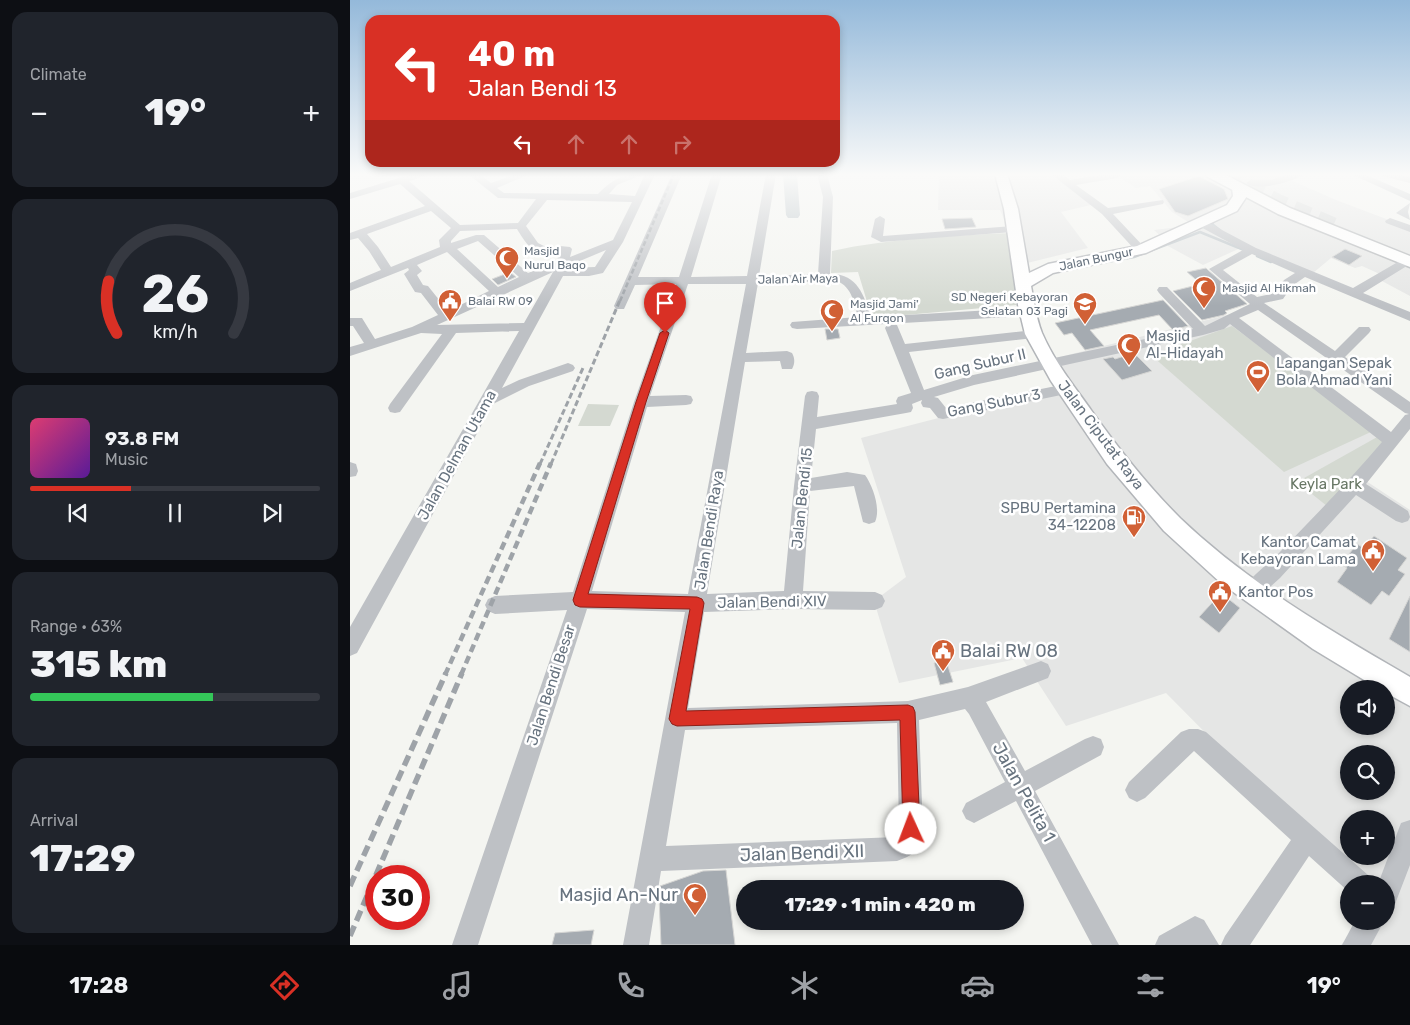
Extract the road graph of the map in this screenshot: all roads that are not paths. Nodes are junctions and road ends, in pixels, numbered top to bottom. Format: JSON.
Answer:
{"nodes":[{"id":1,"x":401,"y":218,"type":"edge"},
{"id":2,"x":445,"y":218,"type":"edge"},
{"id":3,"x":526,"y":218,"type":"edge"},
{"id":4,"x":629,"y":218,"type":"edge"},
{"id":5,"x":658,"y":218,"type":"edge"},
{"id":6,"x":703,"y":218,"type":"edge"},
{"id":7,"x":763,"y":218,"type":"edge"},
{"id":8,"x":827,"y":218,"type":"edge"},
{"id":9,"x":1012,"y":218,"type":"edge"},
{"id":10,"x":1112,"y":218,"type":"edge"},
{"id":11,"x":1211,"y":218,"type":"edge"},
{"id":12,"x":1308,"y":218,"type":"edge"},
{"id":13,"x":880,"y":219,"type":"dead end"},
{"id":14,"x":1390,"y":221,"type":"dead end"},
{"id":15,"x":1201,"y":223,"type":"junction"},
{"id":16,"x":520,"y":226,"type":"junction"},
{"id":17,"x":457,"y":228,"type":"junction"},
{"id":18,"x":1410,"y":229,"type":"edge"},
{"id":19,"x":1013,"y":230,"type":"junction"},
{"id":20,"x":355,"y":235,"type":"edge"},
{"id":21,"x":617,"y":242,"type":"junction"},
{"id":22,"x":448,"y":248,"type":"junction"},
{"id":23,"x":546,"y":250,"type":"dead end"},
{"id":24,"x":1141,"y":250,"type":"junction"},
{"id":25,"x":1252,"y":250,"type":"junction"},
{"id":26,"x":1409,"y":258,"type":"edge"},
{"id":27,"x":562,"y":261,"type":"junction"},
{"id":28,"x":410,"y":263,"type":"junction"},
{"id":29,"x":388,"y":272,"type":"junction"},
{"id":30,"x":1304,"y":272,"type":"junction"},
{"id":31,"x":824,"y":277,"type":"junction"},
{"id":32,"x":527,"y":278,"type":"junction"},
{"id":33,"x":752,"y":280,"type":"junction"},
{"id":34,"x":630,"y":281,"type":"junction"},
{"id":35,"x":683,"y":282,"type":"junction"},
{"id":36,"x":1023,"y":284,"type":"junction"},
{"id":37,"x":350,"y":287,"type":"edge"},
{"id":38,"x":1163,"y":290,"type":"dead end"},
{"id":39,"x":497,"y":292,"type":"junction"},
{"id":40,"x":1354,"y":293,"type":"junction"},
{"id":41,"x":1257,"y":303,"type":"junction"},
{"id":42,"x":620,"y":306,"type":"dead end"},
{"id":43,"x":1027,"y":312,"type":"junction"},
{"id":44,"x":1410,"y":317,"type":"edge"},
{"id":45,"x":1230,"y":318,"type":"junction"},
{"id":46,"x":866,"y":321,"type":"junction"},
{"id":47,"x":350,"y":322,"type":"edge"},
{"id":48,"x":449,"y":323,"type":"junction"},
{"id":49,"x":797,"y":325,"type":"dead end"},
{"id":50,"x":529,"y":327,"type":"junction"},
{"id":51,"x":892,"y":328,"type":"dead end"},
{"id":52,"x":1364,"y":330,"type":"dead end"},
{"id":53,"x":1203,"y":331,"type":"junction"},
{"id":54,"x":1034,"y":334,"type":"junction"},
{"id":55,"x":371,"y":344,"type":"junction"},
{"id":56,"x":900,"y":349,"type":"junction"},
{"id":57,"x":350,"y":352,"type":"edge"},
{"id":58,"x":738,"y":358,"type":"junction"},
{"id":59,"x":1336,"y":358,"type":"junction"},
{"id":60,"x":1050,"y":364,"type":"junction"},
{"id":61,"x":787,"y":366,"type":"dead end"},
{"id":62,"x":568,"y":368,"type":"dead end"},
{"id":63,"x":1066,"y":389,"type":"junction"},
{"id":64,"x":812,"y":396,"type":"dead end"},
{"id":65,"x":923,"y":399,"type":"junction"},
{"id":66,"x":686,"y":400,"type":"dead end"},
{"id":67,"x":487,"y":401,"type":"junction"},
{"id":68,"x":641,"y":402,"type":"junction"},
{"id":69,"x":395,"y":408,"type":"dead end"},
{"id":70,"x":906,"y":408,"type":"joint"},
{"id":71,"x":1410,"y":409,"type":"edge"},
{"id":72,"x":1410,"y":419,"type":"edge"},
{"id":73,"x":810,"y":424,"type":"junction"},
{"id":74,"x":1392,"y":441,"type":"junction"},
{"id":75,"x":1355,"y":485,"type":"junction"},
{"id":76,"x":802,"y":486,"type":"junction"},
{"id":77,"x":1402,"y":516,"type":"dead end"},
{"id":78,"x":869,"y":517,"type":"dead end"},
{"id":79,"x":1252,"y":591,"type":"junction"},
{"id":80,"x":580,"y":600,"type":"junction"},
{"id":81,"x":793,"y":600,"type":"junction"},
{"id":82,"x":875,"y":602,"type":"dead end"},
{"id":83,"x":697,"y":603,"type":"junction"},
{"id":84,"x":495,"y":605,"type":"dead end"},
{"id":85,"x":350,"y":646,"type":"edge"},
{"id":86,"x":1041,"y":671,"type":"dead end"},
{"id":87,"x":1410,"y":692,"type":"edge"},
{"id":88,"x":968,"y":698,"type":"junction"},
{"id":89,"x":908,"y":712,"type":"junction"},
{"id":90,"x":677,"y":719,"type":"junction"},
{"id":91,"x":1093,"y":747,"type":"dead end"},
{"id":92,"x":1022,"y":786,"type":"junction"},
{"id":93,"x":1137,"y":790,"type":"dead end"},
{"id":94,"x":974,"y":810,"type":"dead end"},
{"id":95,"x":1307,"y":838,"type":"junction"},
{"id":96,"x":1407,"y":848,"type":"edge"},
{"id":97,"x":653,"y":859,"type":"junction"},
{"id":98,"x":1348,"y":875,"type":"edge"},
{"id":99,"x":1395,"y":875,"type":"edge"},
{"id":100,"x":1365,"y":930,"type":"edge"},
{"id":101,"x":465,"y":945,"type":"edge"},
{"id":102,"x":636,"y":945,"type":"edge"},
{"id":103,"x":1106,"y":945,"type":"edge"},
{"id":104,"x":1168,"y":945,"type":"edge"},
{"id":105,"x":1206,"y":945,"type":"edge"},
{"id":106,"x":1234,"y":945,"type":"edge"},
{"id":107,"x":1355,"y":945,"type":"edge"}],
"edges":[{"from":1,"to":20,"type":"street"},
{"from":2,"to":17,"type":"street"},
{"from":3,"to":16,"type":"street"},
{"from":4,"to":21,"type":"street"},
{"from":5,"to":34,"type":"street"},
{"from":6,"to":35,"type":"street","name":"Jalan Bendi Besar"},
{"from":7,"to":33,"type":"street","name":"Jalan Bendi Raya"},
{"from":8,"to":31,"type":"street"},
{"from":9,"to":19,"type":"main road","name":"Jalan Ciputat Raya"},
{"from":10,"to":24,"type":"street"},
{"from":11,"to":15,"type":"main road","name":"Jalan Bungur"},
{"from":12,"to":26,"type":"highway"},
{"from":13,"to":19,"type":"street"},
{"from":14,"to":18,"type":"street"},
{"from":15,"to":24,"type":"main road","name":"Jalan Bungur"},
{"from":15,"to":25,"type":"street"},
{"from":16,"to":17,"type":"street"},
{"from":16,"to":23,"type":"street"},
{"from":17,"to":22,"type":"street"},
{"from":19,"to":36,"type":"main road","name":"Jalan Ciputat Raya"},
{"from":20,"to":29,"type":"street"},
{"from":21,"to":27,"type":"street"},
{"from":21,"to":27,"type":"street"},
{"from":22,"to":28,"type":"street"},
{"from":22,"to":32,"type":"street"},
{"from":22,"to":39,"type":"street"},
{"from":24,"to":36,"type":"main road","name":"Jalan Bungur"},
{"from":25,"to":30,"type":"street"},
{"from":25,"to":41,"type":"street"},
{"from":26,"to":40,"type":"street"},
{"from":27,"to":32,"type":"street"},
{"from":27,"to":50,"type":"street","name":"Jalan Delman Utama"},
{"from":28,"to":29,"type":"street"},
{"from":28,"to":48,"type":"street"},
{"from":29,"to":37,"type":"street"},
{"from":30,"to":40,"type":"street"},
{"from":30,"to":41,"type":"street"},
{"from":31,"to":33,"type":"street","name":"Jalan Air Maya"},
{"from":31,"to":46,"type":"street","name":"Jalan Air Maya"},
{"from":32,"to":39,"type":"street"},
{"from":33,"to":35,"type":"street","name":"Jalan Air Maya"},
{"from":33,"to":58,"type":"street","name":"Jalan Bendi Raya"},
{"from":34,"to":35,"type":"street","name":"Jalan Air Maya"},
{"from":34,"to":42,"type":"street"},
{"from":35,"to":68,"type":"street","name":"Jalan Bendi Besar"},
{"from":36,"to":43,"type":"main road","name":"Jalan Ciputat Raya"},
{"from":38,"to":53,"type":"street"},
{"from":39,"to":48,"type":"street"},
{"from":40,"to":44,"type":"street"},
{"from":41,"to":45,"type":"street"},
{"from":41,"to":59,"type":"street"},
{"from":43,"to":46,"type":"street"},
{"from":43,"to":54,"type":"main road","name":"Jalan Ciputat Raya"},
{"from":45,"to":53,"type":"street"},
{"from":45,"to":74,"type":"street"},
{"from":46,"to":49,"type":"street"},
{"from":47,"to":55,"type":"street"},
{"from":48,"to":50,"type":"street"},
{"from":48,"to":55,"type":"street"},
{"from":48,"to":69,"type":"street"},
{"from":50,"to":67,"type":"street","name":"Jalan Delman Utama"},
{"from":51,"to":56,"type":"street"},
{"from":52,"to":59,"type":"street"},
{"from":53,"to":60,"type":"street","name":"Gang Subur II"},
{"from":54,"to":56,"type":"street"},
{"from":54,"to":60,"type":"main road","name":"Jalan Ciputat Raya"},
{"from":55,"to":57,"type":"street"},
{"from":56,"to":65,"type":"street"},
{"from":58,"to":61,"type":"street"},
{"from":58,"to":83,"type":"street","name":"Jalan Bendi Raya"},
{"from":59,"to":71,"type":"street"},
{"from":60,"to":63,"type":"main road","name":"Jalan Ciputat Raya"},
{"from":60,"to":65,"type":"street","name":"Gang Subur II"},
{"from":62,"to":67,"type":"street"},
{"from":63,"to":65,"type":"street","name":"Gang Subur 3"},
{"from":63,"to":79,"type":"main road","name":"Jalan Ciputat Raya"},
{"from":64,"to":73,"type":"street","name":"Jalan Bendi 15"},
{"from":65,"to":70,"type":"street"},
{"from":66,"to":68,"type":"street"},
{"from":67,"to":85,"type":"street","name":"Jalan Delman Utama"},
{"from":68,"to":80,"type":"street","name":"Jalan Bendi Besar"},
{"from":70,"to":73,"type":"street"},
{"from":72,"to":74,"type":"street"},
{"from":73,"to":76,"type":"street","name":"Jalan Bendi 15"},
{"from":74,"to":75,"type":"street"},
{"from":75,"to":77,"type":"street"},
{"from":75,"to":79,"type":"street"},
{"from":76,"to":78,"type":"street"},
{"from":76,"to":81,"type":"street","name":"Jalan Bendi 15"},
{"from":79,"to":87,"type":"main road","name":"Jalan Ciputat Raya"},
{"from":80,"to":83,"type":"street","name":"Jalan Bendi XIV"},
{"from":80,"to":84,"type":"street","name":"Jalan Bendi XIV"},
{"from":80,"to":101,"type":"street","name":"Jalan Bendi Besar"},
{"from":81,"to":82,"type":"street","name":"Jalan Bendi XIV"},
{"from":81,"to":83,"type":"street","name":"Jalan Bendi XIV"},
{"from":83,"to":90,"type":"street","name":"Jalan Bendi Raya"},
{"from":86,"to":88,"type":"street"},
{"from":88,"to":89,"type":"street"},
{"from":88,"to":92,"type":"street","name":"Jalan Pelita 1"},
{"from":89,"to":90,"type":"street"},
{"from":89,"to":97,"type":"street","name":"Jalan Bendi XII"},
{"from":90,"to":97,"type":"street","name":"Jalan Bendi Raya"},
{"from":91,"to":92,"type":"street"},
{"from":92,"to":94,"type":"street"},
{"from":92,"to":103,"type":"street","name":"Jalan Pelita 1"},
{"from":93,"to":95,"type":"street"},
{"from":95,"to":98,"type":"street"},
{"from":95,"to":106,"type":"street"},
{"from":96,"to":99,"type":"street"},
{"from":97,"to":102,"type":"street","name":"Jalan Bendi Raya"},
{"from":100,"to":107,"type":"street"},
{"from":104,"to":105,"type":"street"}]}
